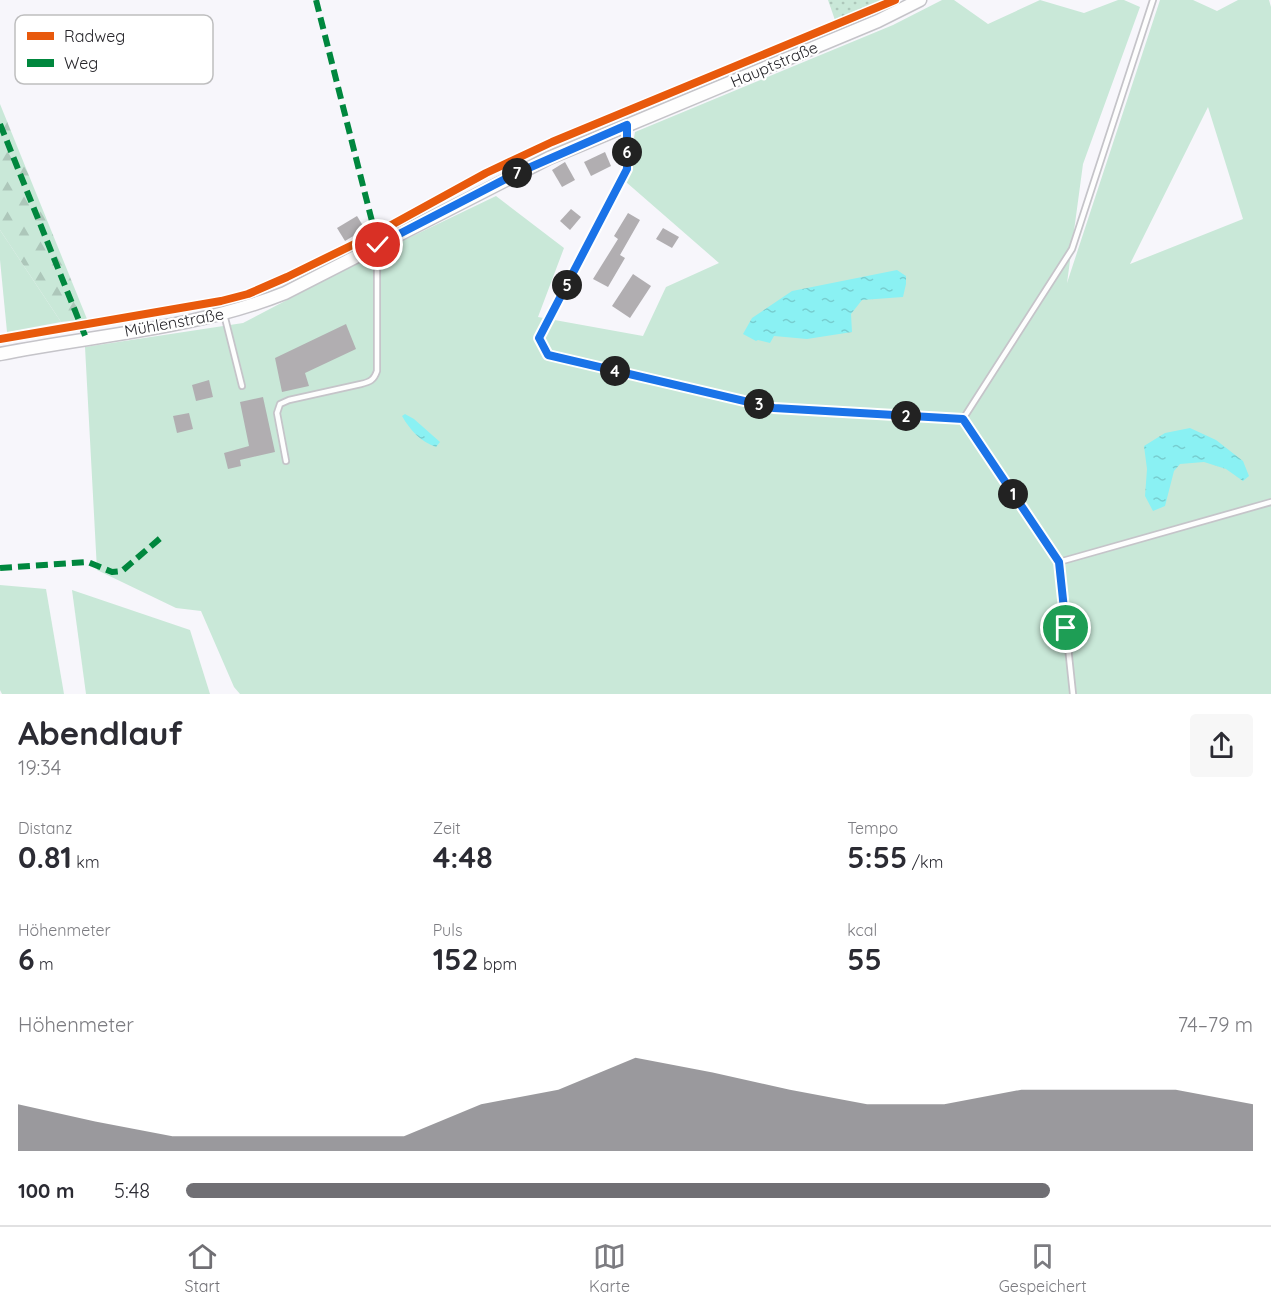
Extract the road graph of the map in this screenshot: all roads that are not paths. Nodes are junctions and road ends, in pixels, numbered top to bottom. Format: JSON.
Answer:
{"nodes":[{"id":1,"x":920,"y":0,"type":"edge"},
{"id":2,"x":1153,"y":0,"type":"edge"},
{"id":3,"x":627,"y":125,"type":"junction"},
{"id":4,"x":373,"y":248,"type":"junction"},
{"id":5,"x":224,"y":314,"type":"junction"},
{"id":6,"x":39,"y":346,"type":"junction"},
{"id":7,"x":0,"y":349,"type":"edge"},
{"id":8,"x":0,"y":354,"type":"edge"},
{"id":9,"x":242,"y":386,"type":"dead end"},
{"id":10,"x":963,"y":419,"type":"junction"},
{"id":11,"x":286,"y":460,"type":"dead end"},
{"id":12,"x":1271,"y":502,"type":"edge"},
{"id":13,"x":1059,"y":562,"type":"junction"},
{"id":14,"x":1073,"y":694,"type":"edge"}],
"edges":[{"from":1,"to":3,"type":"main road","name":"Hauptstraße"},
{"from":2,"to":10,"type":"lane"},
{"from":3,"to":4,"type":"main road","name":"Mühlenstraße"},
{"from":3,"to":10,"type":"lane"},
{"from":4,"to":5,"type":"main road","name":"Mühlenstraße"},
{"from":4,"to":11,"type":"lane"},
{"from":5,"to":6,"type":"main road","name":"Mühlenstraße"},
{"from":5,"to":9,"type":"lane"},
{"from":6,"to":7,"type":"main road","name":"Mühlenstraße"},
{"from":6,"to":8,"type":"main road","name":"Mühlenstraße"},
{"from":10,"to":13,"type":"lane"},
{"from":12,"to":13,"type":"lane"},
{"from":13,"to":14,"type":"lane"}]}
